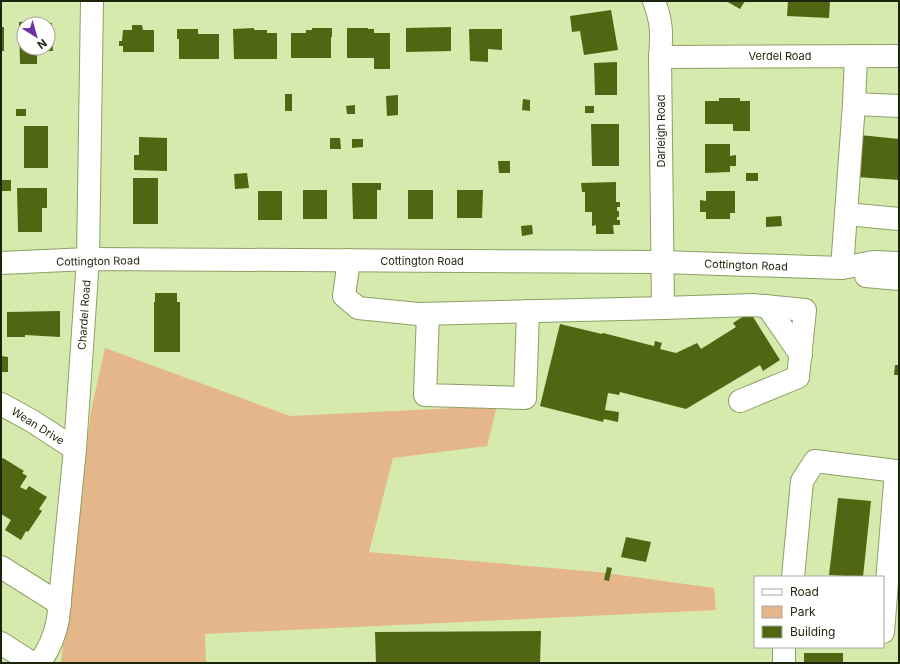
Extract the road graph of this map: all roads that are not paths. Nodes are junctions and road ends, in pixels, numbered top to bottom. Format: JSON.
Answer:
{"nodes":[{"id":1,"x":92,"y":1,"type":"edge"},
{"id":2,"x":654,"y":1,"type":"edge"},
{"id":3,"x":856,"y":56,"type":"junction"},
{"id":4,"x":899,"y":56,"type":"edge"},
{"id":5,"x":660,"y":57,"type":"junction"},
{"id":6,"x":854,"y":104,"type":"junction"},
{"id":7,"x":899,"y":106,"type":"edge"},
{"id":8,"x":846,"y":214,"type":"junction"},
{"id":9,"x":899,"y":219,"type":"edge"},
{"id":10,"x":88,"y":259,"type":"junction"},
{"id":11,"x":349,"y":260,"type":"junction"},
{"id":12,"x":662,"y":262,"type":"junction"},
{"id":13,"x":1,"y":263,"type":"edge"},
{"id":14,"x":899,"y":263,"type":"edge"},
{"id":15,"x":842,"y":268,"type":"junction"},
{"id":16,"x":899,"y":279,"type":"edge"},
{"id":17,"x":767,"y":306,"type":"junction"},
{"id":18,"x":663,"y":308,"type":"junction"},
{"id":19,"x":528,"y":311,"type":"junction"},
{"id":20,"x":428,"y":314,"type":"junction"},
{"id":21,"x":800,"y":355,"type":"junction"},
{"id":22,"x":740,"y":401,"type":"dead end"},
{"id":23,"x":1,"y":404,"type":"edge"},
{"id":24,"x":75,"y":450,"type":"junction"},
{"id":25,"x":1,"y":567,"type":"edge"},
{"id":26,"x":883,"y":569,"type":"edge"},
{"id":27,"x":793,"y":576,"type":"edge"},
{"id":28,"x":60,"y":604,"type":"junction"},
{"id":29,"x":884,"y":636,"type":"edge"},
{"id":30,"x":899,"y":636,"type":"edge"},
{"id":31,"x":1,"y":643,"type":"edge"},
{"id":32,"x":784,"y":648,"type":"edge"},
{"id":33,"x":32,"y":663,"type":"edge"},
{"id":34,"x":39,"y":663,"type":"edge"},
{"id":35,"x":784,"y":663,"type":"edge"}],
"edges":[{"from":1,"to":10,"type":"street","name":"Chardel Road"},
{"from":2,"to":5,"type":"street","name":"Darleigh Road"},
{"from":3,"to":4,"type":"street","name":"Verdel Road"},
{"from":3,"to":5,"type":"street","name":"Verdel Road"},
{"from":3,"to":6,"type":"street"},
{"from":5,"to":12,"type":"street","name":"Darleigh Road"},
{"from":6,"to":7,"type":"street"},
{"from":6,"to":8,"type":"street"},
{"from":8,"to":9,"type":"street"},
{"from":8,"to":15,"type":"street"},
{"from":10,"to":11,"type":"street","name":"Cottington Road"},
{"from":10,"to":13,"type":"street","name":"Cottington Road"},
{"from":10,"to":24,"type":"street","name":"Chardel Road"},
{"from":11,"to":12,"type":"street","name":"Cottington Road"},
{"from":11,"to":20,"type":"street"},
{"from":12,"to":15,"type":"street","name":"Cottington Road"},
{"from":12,"to":18,"type":"street","name":"Darleigh Road"},
{"from":14,"to":15,"type":"street","name":"Cottington Road"},
{"from":15,"to":16,"type":"street","name":"Cottington Road"},
{"from":17,"to":18,"type":"street"},
{"from":17,"to":21,"type":"street"},
{"from":17,"to":21,"type":"street"},
{"from":18,"to":19,"type":"street"},
{"from":19,"to":20,"type":"street"},
{"from":19,"to":20,"type":"street"},
{"from":21,"to":22,"type":"street"},
{"from":23,"to":24,"type":"street","name":"Wean Drive"},
{"from":24,"to":28,"type":"street","name":"Chardel Road"},
{"from":25,"to":28,"type":"street"},
{"from":26,"to":27,"type":"street"},
{"from":28,"to":34,"type":"street","name":"Chardel Road"},
{"from":29,"to":30,"type":"street"},
{"from":31,"to":33,"type":"street"},
{"from":32,"to":35,"type":"street"}]}
